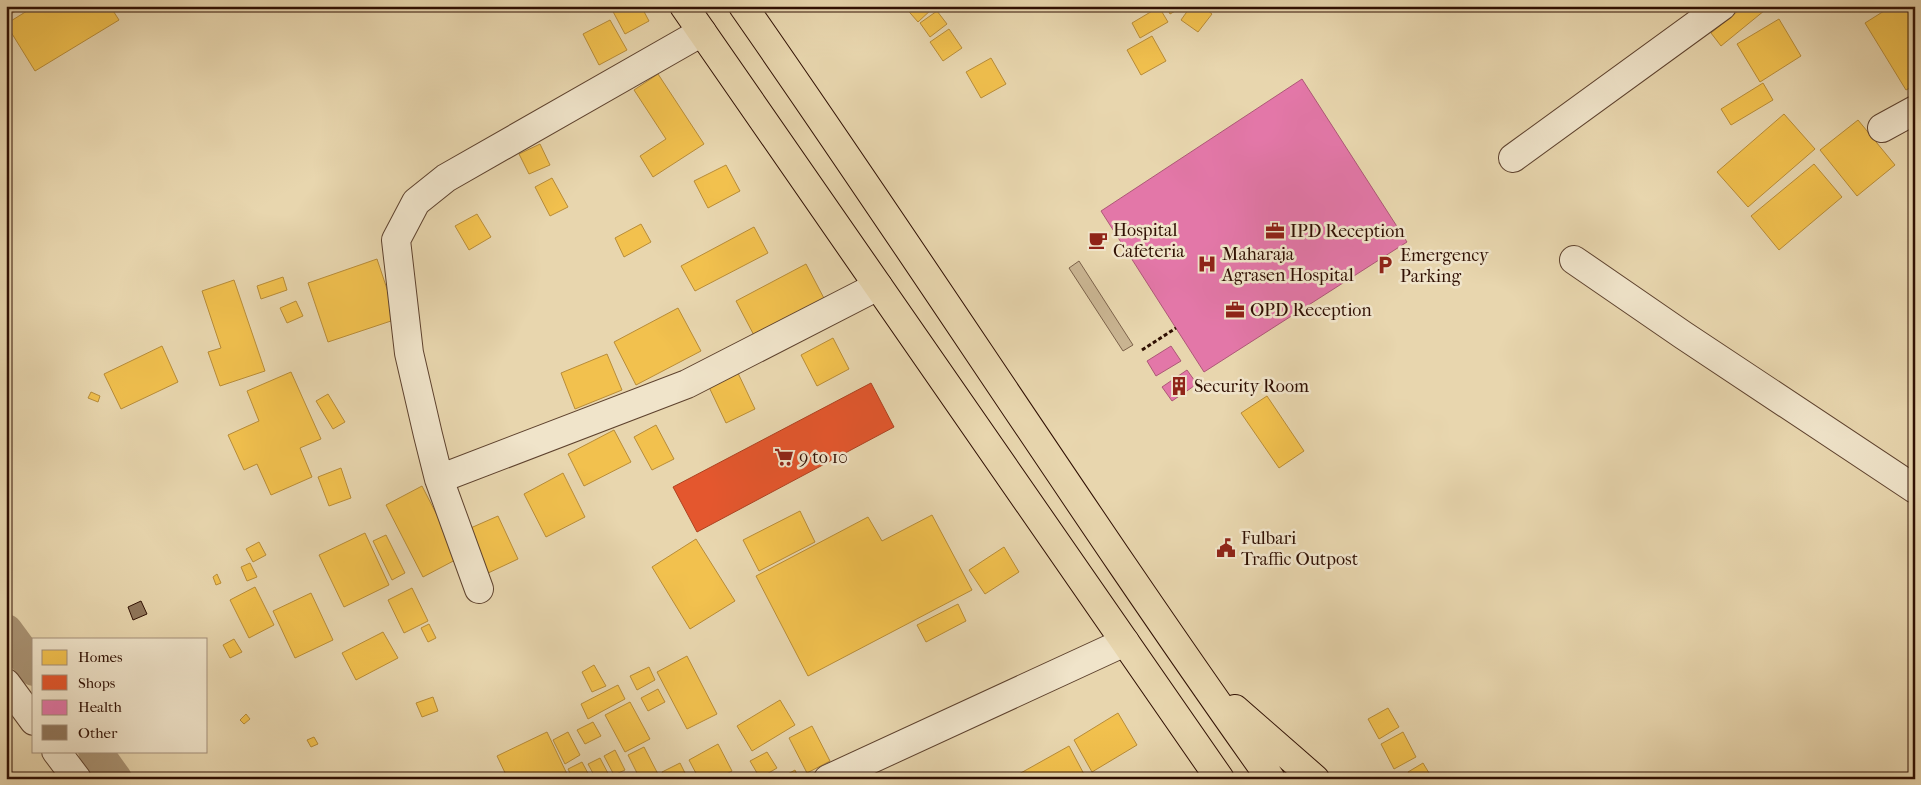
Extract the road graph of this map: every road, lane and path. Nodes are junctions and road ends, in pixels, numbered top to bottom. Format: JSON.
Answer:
{"nodes":[{"id":1,"x":684,"y":6,"type":"edge"},
{"id":2,"x":743,"y":6,"type":"edge"},
{"id":3,"x":1722,"y":6,"type":"edge"},
{"id":4,"x":702,"y":32,"type":"junction"},
{"id":5,"x":1915,"y":110,"type":"edge"},
{"id":6,"x":1882,"y":128,"type":"dead end"},
{"id":7,"x":1513,"y":158,"type":"dead end"},
{"id":8,"x":1574,"y":260,"type":"dead end"},
{"id":9,"x":878,"y":286,"type":"junction"},
{"id":10,"x":1176,"y":328,"type":"dead end"},
{"id":11,"x":1142,"y":350,"type":"dead end"},
{"id":12,"x":439,"y":479,"type":"junction"},
{"id":13,"x":1915,"y":489,"type":"edge"},
{"id":14,"x":479,"y":589,"type":"dead end"},
{"id":15,"x":1125,"y":642,"type":"junction"},
{"id":16,"x":1200,"y":678,"type":"junction"},
{"id":17,"x":6,"y":683,"type":"edge"},
{"id":18,"x":32,"y":718,"type":"edge"},
{"id":19,"x":57,"y":752,"type":"edge"},
{"id":20,"x":77,"y":779,"type":"edge"},
{"id":21,"x":828,"y":779,"type":"edge"},
{"id":22,"x":1220,"y":779,"type":"edge"},
{"id":23,"x":1271,"y":779,"type":"edge"},
{"id":24,"x":1315,"y":779,"type":"edge"}],
"edges":[{"from":1,"to":4,"type":"highway"},
{"from":2,"to":16,"type":"highway"},
{"from":3,"to":7,"type":"street"},
{"from":4,"to":9,"type":"highway"},
{"from":4,"to":12,"type":"street"},
{"from":5,"to":6,"type":"street"},
{"from":8,"to":13,"type":"street"},
{"from":9,"to":12,"type":"street"},
{"from":9,"to":15,"type":"highway"},
{"from":10,"to":11,"type":"path"},
{"from":12,"to":14,"type":"street"},
{"from":15,"to":21,"type":"street"},
{"from":15,"to":22,"type":"highway"},
{"from":16,"to":23,"type":"highway"},
{"from":16,"to":24,"type":"highway"},
{"from":17,"to":18,"type":"street"},
{"from":19,"to":20,"type":"street"}]}
